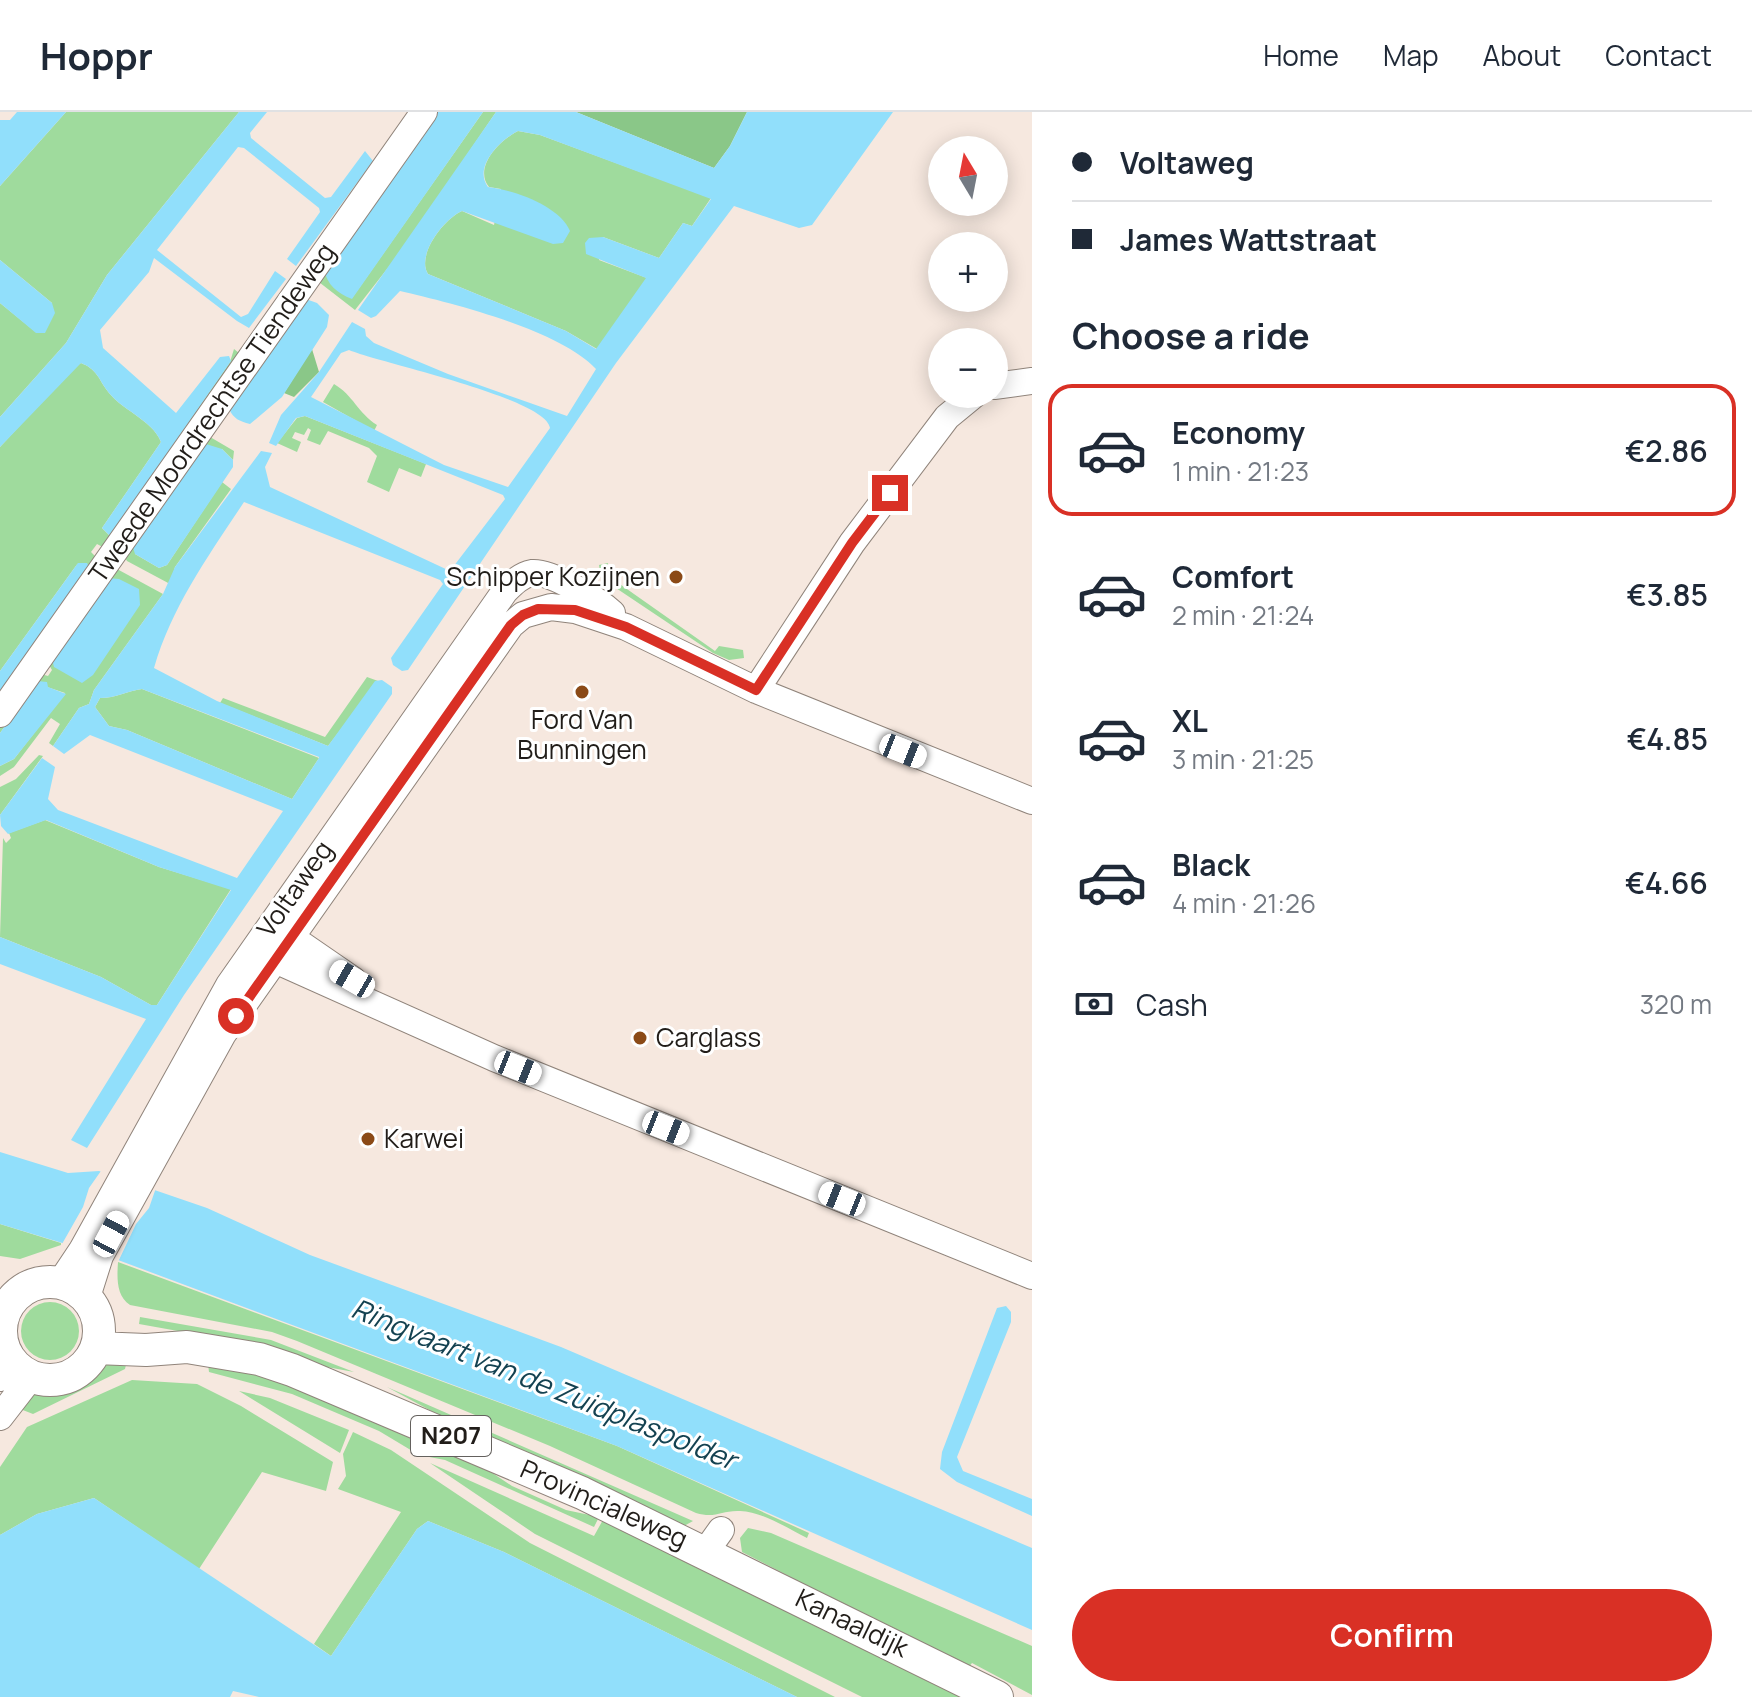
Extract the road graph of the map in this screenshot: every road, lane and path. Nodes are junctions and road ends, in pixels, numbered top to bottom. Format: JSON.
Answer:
{"nodes":[{"id":1,"x":424,"y":112,"type":"edge"},
{"id":2,"x":1032,"y":381,"type":"edge"},
{"id":3,"x":1008,"y":384,"type":"edge"},
{"id":4,"x":958,"y":408,"type":"edge"},
{"id":5,"x":626,"y":627,"type":"junction"},
{"id":6,"x":756,"y":690,"type":"junction"},
{"id":7,"x":0,"y":714,"type":"edge"},
{"id":8,"x":1032,"y":801,"type":"edge"},
{"id":9,"x":292,"y":938,"type":"junction"},
{"id":10,"x":260,"y":939,"type":"junction"},
{"id":11,"x":275,"y":960,"type":"junction"},
{"id":12,"x":416,"y":1021,"type":"junction"},
{"id":13,"x":135,"y":1167,"type":"junction"},
{"id":14,"x":1032,"y":1276,"type":"edge"},
{"id":15,"x":5,"y":1301,"type":"edge"},
{"id":16,"x":85,"y":1312,"type":"junction"},
{"id":17,"x":14,"y":1372,"type":"edge"},
{"id":18,"x":0,"y":1417,"type":"edge"},
{"id":19,"x":714,"y":1540,"type":"joint"},
{"id":20,"x":996,"y":1697,"type":"edge"}],
"edges":[{"from":1,"to":7,"type":"street","name":"Tweede Moordrechtse Tiendeweg"},
{"from":2,"to":3,"type":"street"},
{"from":4,"to":6,"type":"street"},
{"from":5,"to":6,"type":"street"},
{"from":5,"to":9,"type":"street","name":"Voltaweg"},
{"from":5,"to":10,"type":"street","name":"Voltaweg"},
{"from":6,"to":8,"type":"street"},
{"from":9,"to":10,"type":"street"},
{"from":9,"to":11,"type":"street","name":"Voltaweg"},
{"from":9,"to":12,"type":"street"},
{"from":10,"to":11,"type":"street"},
{"from":10,"to":13,"type":"street","name":"Voltaweg"},
{"from":11,"to":12,"type":"street"},
{"from":11,"to":13,"type":"street","name":"Voltaweg"},
{"from":12,"to":14,"type":"street"},
{"from":13,"to":16,"type":"street","name":"Voltaweg"},
{"from":15,"to":16,"type":"main road","number":"N207"},
{"from":15,"to":17,"type":"main road","number":"N207"},
{"from":16,"to":17,"type":"main road"},
{"from":16,"to":19,"type":"main road","name":"Provincialeweg","number":"N207"},
{"from":17,"to":18,"type":"street"},
{"from":19,"to":20,"type":"main road","name":"Kanaaldijk","number":"N207"}]}
